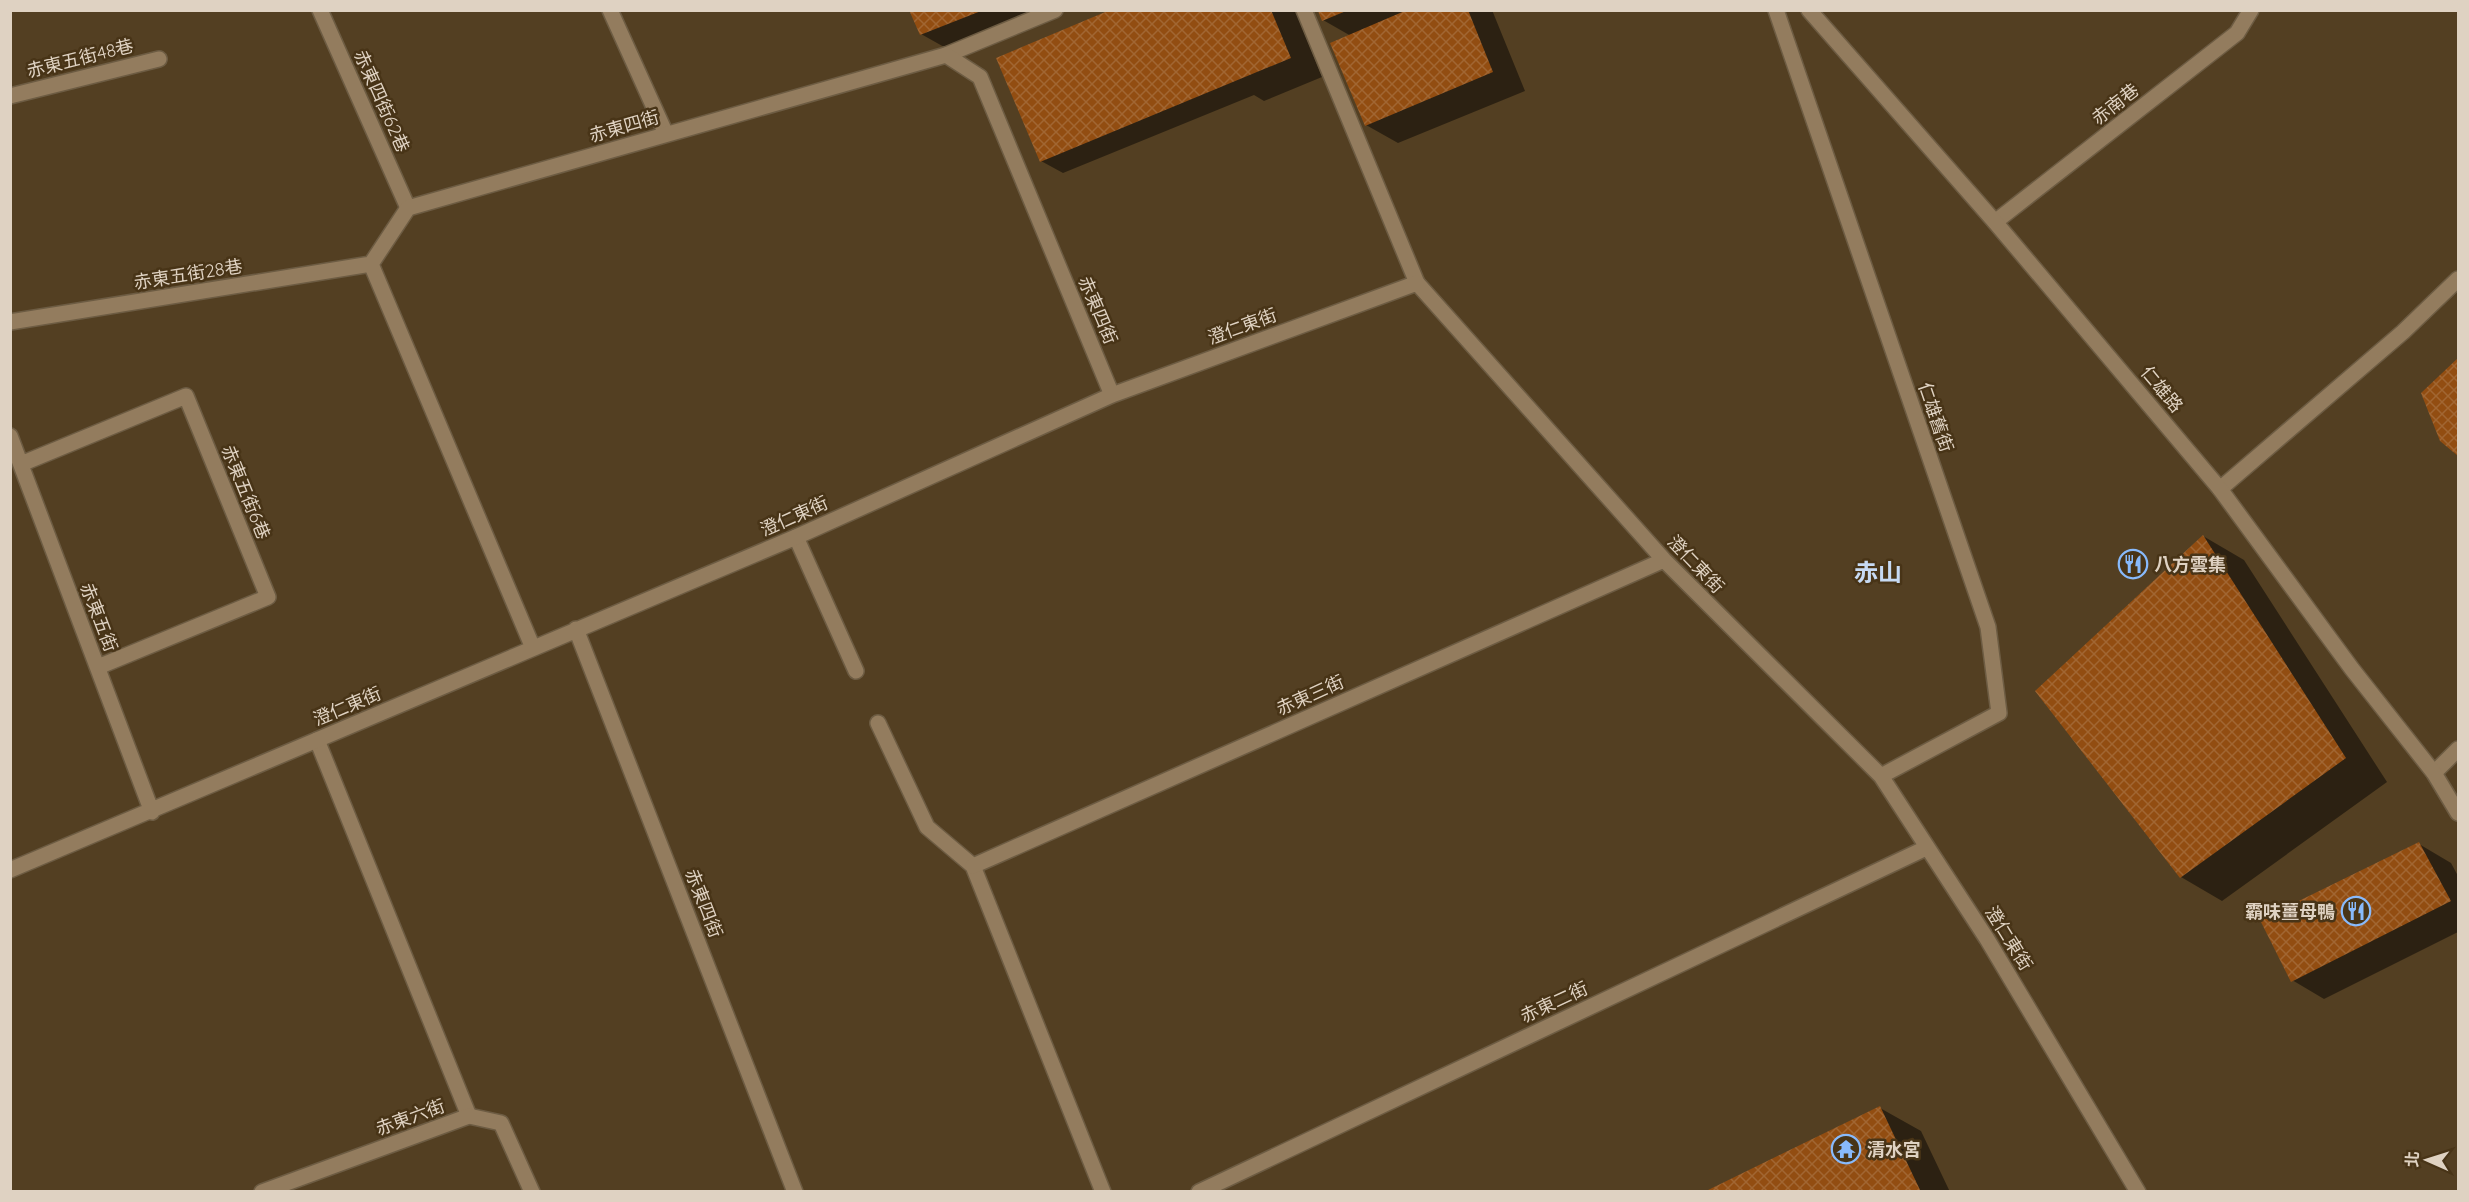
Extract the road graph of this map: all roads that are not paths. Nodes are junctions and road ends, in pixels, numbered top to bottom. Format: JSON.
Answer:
{"nodes":[{"id":1,"x":320,"y":10,"type":"edge"},
{"id":2,"x":610,"y":10,"type":"edge"},
{"id":3,"x":1055,"y":10,"type":"edge"},
{"id":4,"x":1304,"y":10,"type":"edge"},
{"id":5,"x":1776,"y":10,"type":"edge"},
{"id":6,"x":1809,"y":10,"type":"edge"},
{"id":7,"x":2251,"y":10,"type":"edge"},
{"id":8,"x":946,"y":55,"type":"junction"},
{"id":9,"x":159,"y":59,"type":"dead end"},
{"id":10,"x":10,"y":96,"type":"edge"},
{"id":11,"x":666,"y":134,"type":"junction"},
{"id":12,"x":408,"y":208,"type":"junction"},
{"id":13,"x":1995,"y":222,"type":"junction"},
{"id":14,"x":371,"y":264,"type":"junction"},
{"id":15,"x":2458,"y":279,"type":"edge"},
{"id":16,"x":1417,"y":283,"type":"junction"},
{"id":17,"x":10,"y":322,"type":"edge"},
{"id":18,"x":1112,"y":395,"type":"junction"},
{"id":19,"x":10,"y":436,"type":"edge"},
{"id":20,"x":21,"y":464,"type":"junction"},
{"id":21,"x":2220,"y":489,"type":"junction"},
{"id":22,"x":796,"y":537,"type":"junction"},
{"id":23,"x":1664,"y":560,"type":"junction"},
{"id":24,"x":576,"y":629,"type":"junction"},
{"id":25,"x":533,"y":648,"type":"junction"},
{"id":26,"x":98,"y":667,"type":"junction"},
{"id":27,"x":856,"y":671,"type":"dead end"},
{"id":28,"x":878,"y":723,"type":"dead end"},
{"id":29,"x":317,"y":740,"type":"junction"},
{"id":30,"x":2458,"y":749,"type":"edge"},
{"id":31,"x":2434,"y":773,"type":"junction"},
{"id":32,"x":1881,"y":776,"type":"junction"},
{"id":33,"x":152,"y":812,"type":"junction"},
{"id":34,"x":2458,"y":813,"type":"edge"},
{"id":35,"x":1926,"y":848,"type":"junction"},
{"id":36,"x":973,"y":866,"type":"junction"},
{"id":37,"x":10,"y":870,"type":"edge"},
{"id":38,"x":469,"y":1116,"type":"junction"},
{"id":39,"x":2135,"y":1190,"type":"edge"},
{"id":40,"x":262,"y":1191,"type":"edge"},
{"id":41,"x":532,"y":1191,"type":"edge"},
{"id":42,"x":795,"y":1191,"type":"edge"},
{"id":43,"x":1102,"y":1191,"type":"edge"},
{"id":44,"x":1199,"y":1191,"type":"edge"}],
"edges":[{"from":1,"to":12,"type":"street","name":"赤東四街62巷"},
{"from":2,"to":11,"type":"street"},
{"from":3,"to":8,"type":"street"},
{"from":4,"to":16,"type":"street"},
{"from":5,"to":32,"type":"street","name":"仁雄舊街"},
{"from":6,"to":13,"type":"street","name":"仁雄路"},
{"from":7,"to":13,"type":"street","name":"赤南巷"},
{"from":8,"to":11,"type":"street","name":"赤東四街"},
{"from":8,"to":18,"type":"street","name":"赤東四街"},
{"from":9,"to":10,"type":"street","name":"赤東五街48巷"},
{"from":11,"to":12,"type":"street","name":"赤東四街"},
{"from":12,"to":14,"type":"street"},
{"from":13,"to":21,"type":"street","name":"仁雄路"},
{"from":14,"to":17,"type":"street","name":"赤東五街28巷"},
{"from":14,"to":25,"type":"street"},
{"from":15,"to":21,"type":"street"},
{"from":16,"to":18,"type":"street","name":"澄仁東街"},
{"from":16,"to":23,"type":"street","name":"澄仁東街"},
{"from":18,"to":22,"type":"street","name":"澄仁東街"},
{"from":19,"to":20,"type":"street","name":"赤東五街"},
{"from":20,"to":26,"type":"street","name":"赤東五街"},
{"from":20,"to":26,"type":"street","name":"赤東五街6巷"},
{"from":21,"to":31,"type":"street","name":"仁雄路"},
{"from":22,"to":24,"type":"street","name":"澄仁東街"},
{"from":22,"to":27,"type":"street"},
{"from":23,"to":32,"type":"street","name":"澄仁東街"},
{"from":23,"to":36,"type":"street","name":"赤東三街"},
{"from":24,"to":25,"type":"street","name":"澄仁東街"},
{"from":24,"to":42,"type":"street","name":"赤東四街"},
{"from":25,"to":29,"type":"street","name":"澄仁東街"},
{"from":26,"to":33,"type":"street","name":"赤東五街"},
{"from":28,"to":36,"type":"street"},
{"from":29,"to":33,"type":"street","name":"澄仁東街"},
{"from":29,"to":38,"type":"street"},
{"from":30,"to":31,"type":"street"},
{"from":31,"to":34,"type":"street","name":"仁雄路"},
{"from":32,"to":35,"type":"street","name":"澄仁東街"},
{"from":33,"to":37,"type":"street","name":"澄仁東街"},
{"from":35,"to":39,"type":"street","name":"澄仁東街"},
{"from":35,"to":44,"type":"street","name":"赤東二街"},
{"from":36,"to":43,"type":"street"},
{"from":38,"to":40,"type":"street","name":"赤東六街"},
{"from":38,"to":41,"type":"street","name":"赤東六街"}]}
